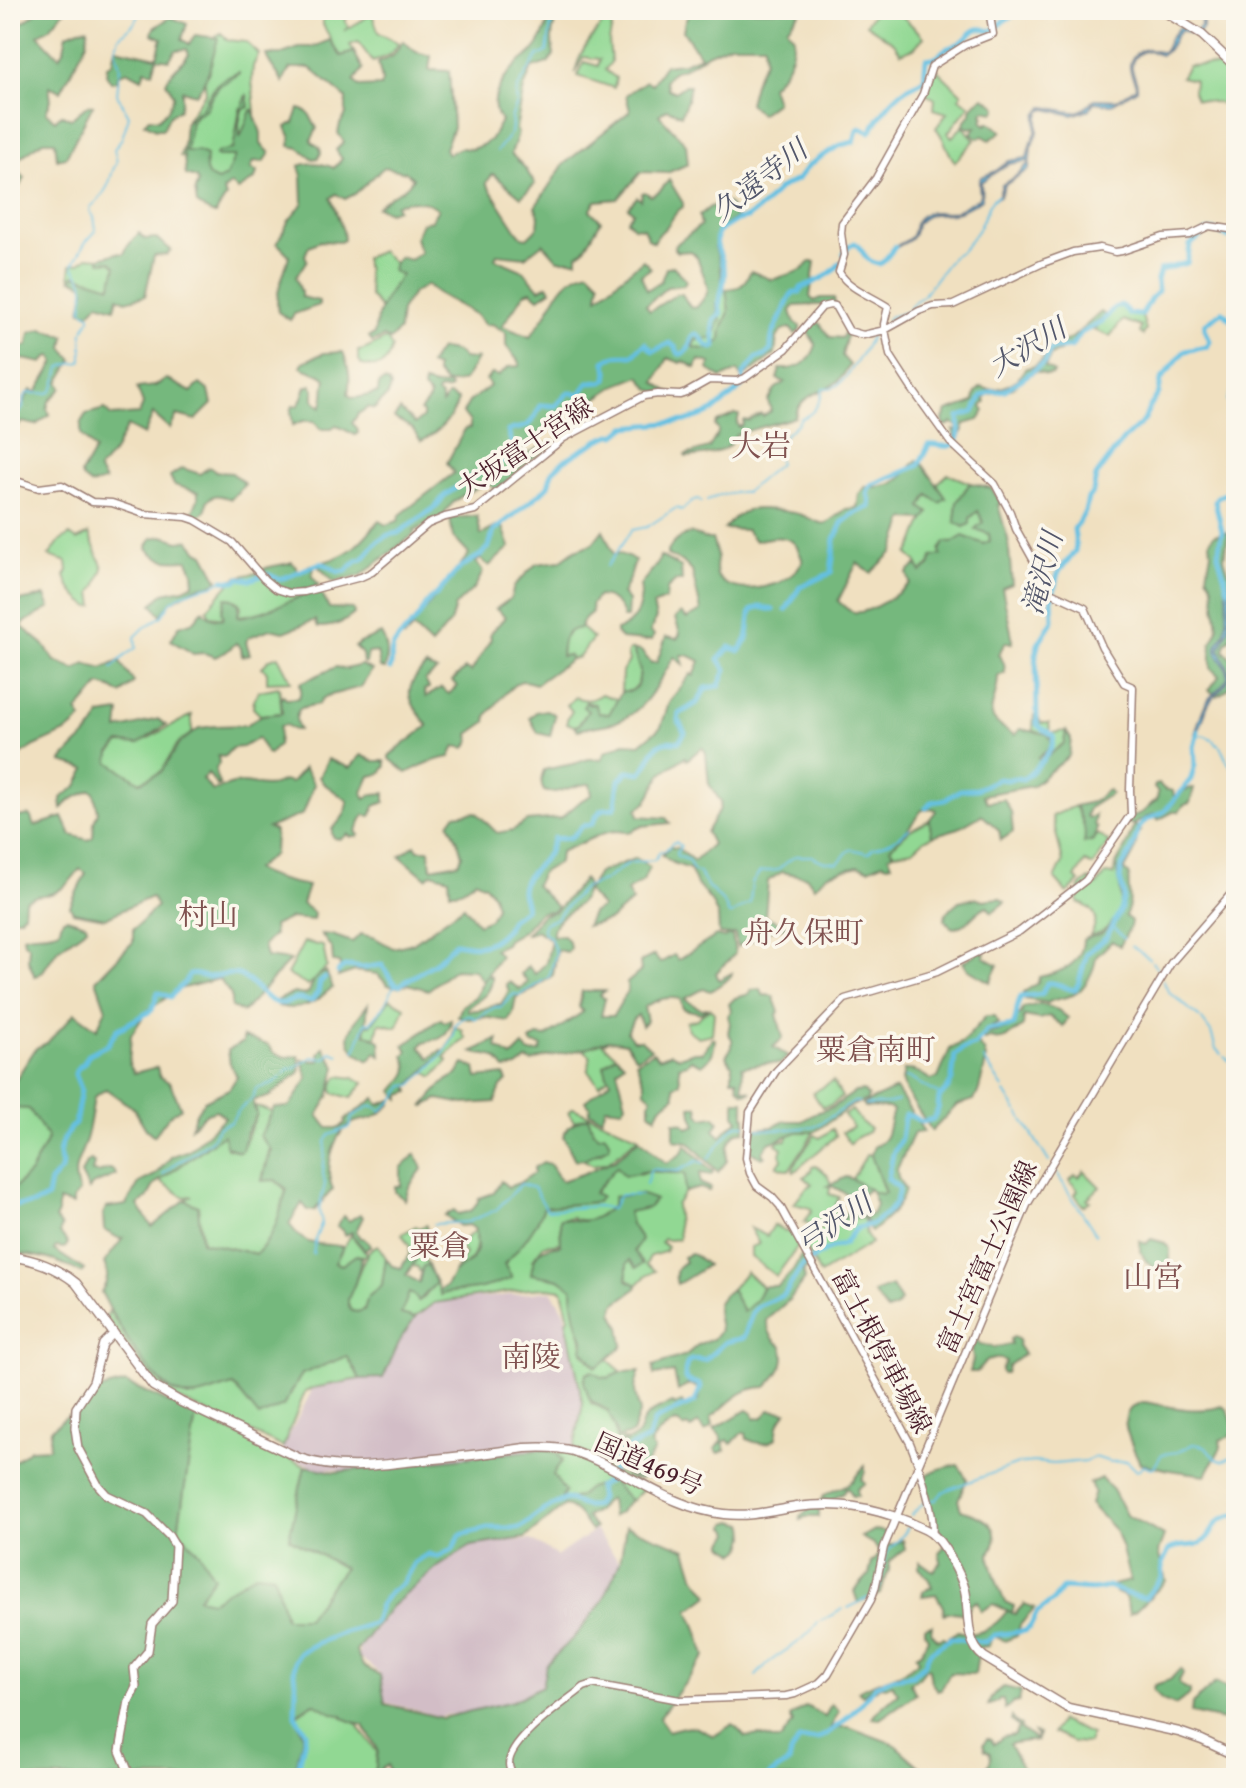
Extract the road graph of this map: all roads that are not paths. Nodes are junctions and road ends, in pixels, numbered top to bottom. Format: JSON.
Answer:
{"nodes":[{"id":1,"x":989,"y":10,"type":"edge"},
{"id":2,"x":1162,"y":10,"type":"edge"},
{"id":3,"x":1169,"y":10,"type":"edge"},
{"id":4,"x":1204,"y":10,"type":"edge"},
{"id":5,"x":1236,"y":17,"type":"edge"},
{"id":6,"x":1199,"y":31,"type":"junction"},
{"id":7,"x":1236,"y":64,"type":"edge"},
{"id":8,"x":1234,"y":230,"type":"edge"},
{"id":9,"x":885,"y":330,"type":"junction"},
{"id":10,"x":10,"y":479,"type":"edge"},
{"id":11,"x":1236,"y":888,"type":"edge"},
{"id":12,"x":10,"y":1256,"type":"edge"},
{"id":13,"x":114,"y":1333,"type":"junction"},
{"id":14,"x":918,"y":1464,"type":"junction"},
{"id":15,"x":896,"y":1517,"type":"junction"},
{"id":16,"x":932,"y":1534,"type":"junction"},
{"id":17,"x":1236,"y":1756,"type":"edge"},
{"id":18,"x":131,"y":1778,"type":"edge"},
{"id":19,"x":518,"y":1778,"type":"edge"}],
"edges":[{"from":1,"to":9,"type":"main road","name":"富士根停車場線"},
{"from":2,"to":6,"type":"highway"},
{"from":3,"to":6,"type":"highway"},
{"from":4,"to":5,"type":"main road"},
{"from":6,"to":7,"type":"highway"},
{"from":8,"to":9,"type":"main road"},
{"from":9,"to":10,"type":"main road","name":"大坂富士宮線"},
{"from":9,"to":14,"type":"main road","name":"富士根停車場線"},
{"from":11,"to":14,"type":"main road","name":"富士宮富士公園線"},
{"from":12,"to":13,"type":"highway","name":"国道469号"},
{"from":13,"to":15,"type":"highway","name":"国道469号"},
{"from":13,"to":18,"type":"main road"},
{"from":14,"to":15,"type":"main road","name":"富士宮富士公園線"},
{"from":14,"to":16,"type":"main road","name":"富士根停車場線"},
{"from":15,"to":16,"type":"highway","name":"国道469号"},
{"from":15,"to":19,"type":"main road","name":"富士宮富士公園線"},
{"from":16,"to":17,"type":"highway"}]}
